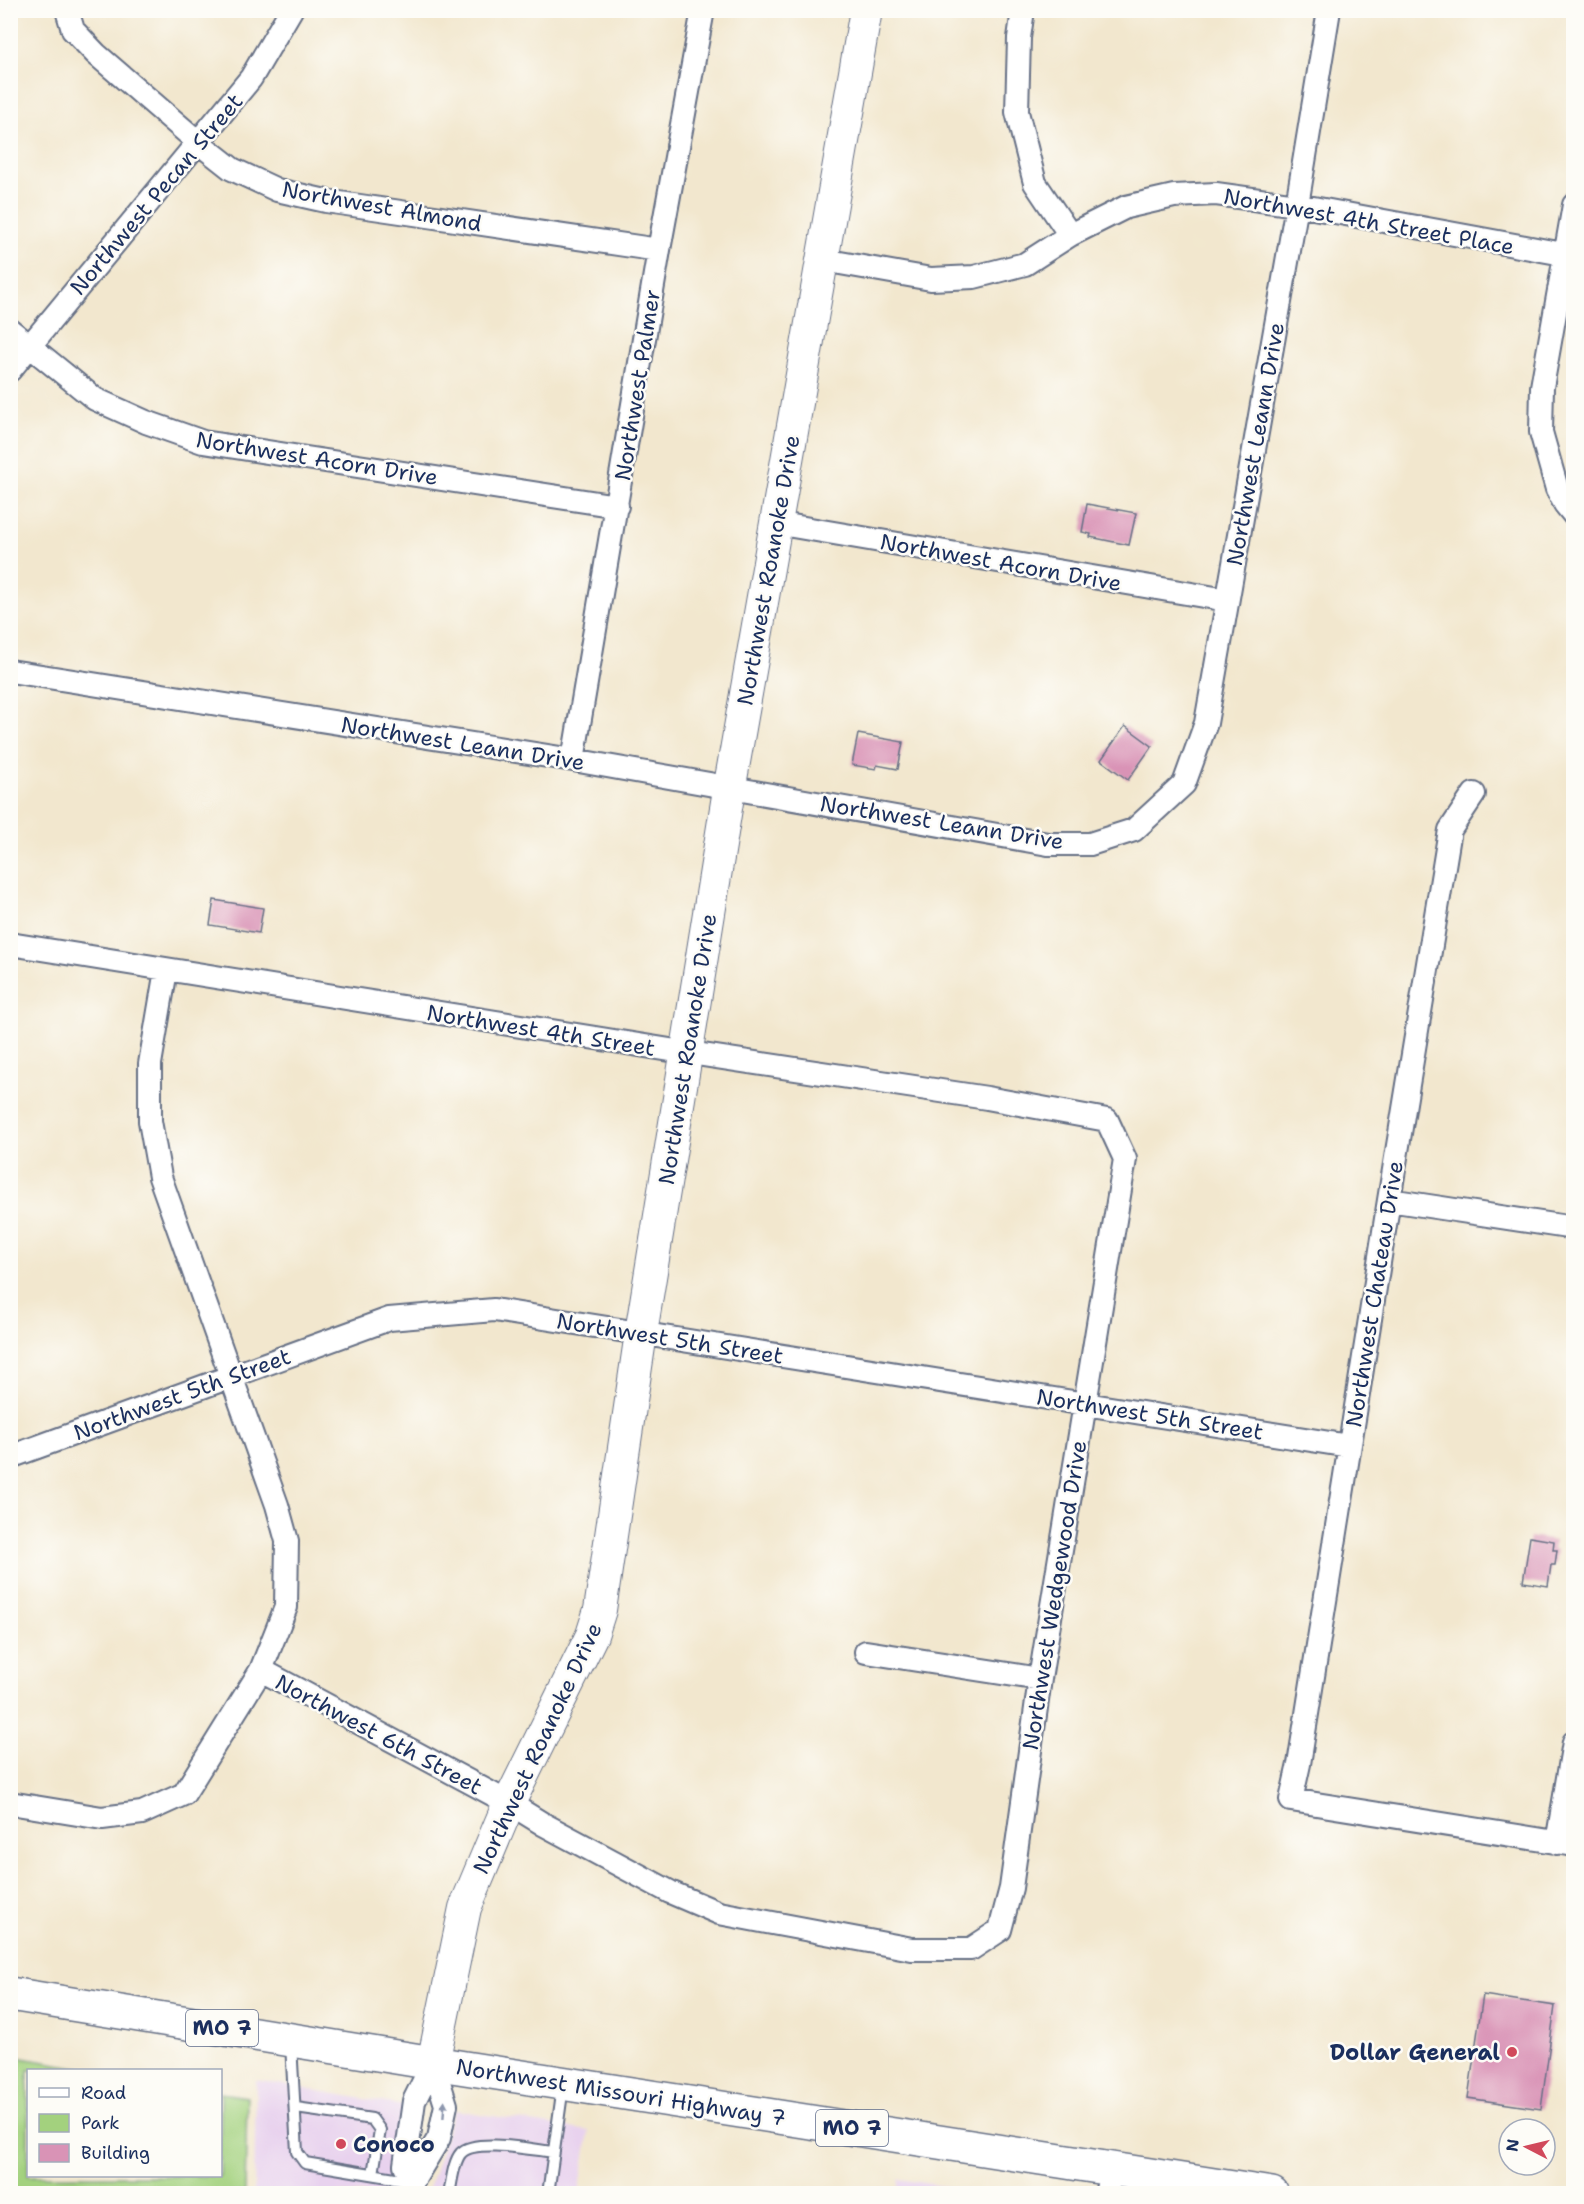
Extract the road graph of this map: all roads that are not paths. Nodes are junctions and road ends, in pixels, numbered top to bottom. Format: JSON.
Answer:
{"nodes":[{"id":1,"x":67,"y":10,"type":"edge"},
{"id":2,"x":291,"y":10,"type":"edge"},
{"id":3,"x":703,"y":10,"type":"edge"},
{"id":4,"x":866,"y":10,"type":"edge"},
{"id":5,"x":1023,"y":10,"type":"edge"},
{"id":6,"x":1329,"y":10,"type":"edge"},
{"id":7,"x":199,"y":143,"type":"junction"},
{"id":8,"x":1297,"y":205,"type":"junction"},
{"id":9,"x":1574,"y":205,"type":"edge"},
{"id":10,"x":1070,"y":235,"type":"junction"},
{"id":11,"x":659,"y":250,"type":"junction"},
{"id":12,"x":1569,"y":256,"type":"edge"},
{"id":13,"x":823,"y":260,"type":"junction"},
{"id":14,"x":10,"y":330,"type":"edge"},
{"id":15,"x":30,"y":346,"type":"junction"},
{"id":16,"x":10,"y":370,"type":"edge"},
{"id":17,"x":617,"y":506,"type":"junction"},
{"id":18,"x":1574,"y":515,"type":"edge"},
{"id":19,"x":775,"y":523,"type":"junction"},
{"id":20,"x":1227,"y":600,"type":"junction"},
{"id":21,"x":10,"y":671,"type":"edge"},
{"id":22,"x":573,"y":760,"type":"junction"},
{"id":23,"x":730,"y":787,"type":"junction"},
{"id":24,"x":1474,"y":794,"type":"dead end"},
{"id":25,"x":10,"y":944,"type":"edge"},
{"id":26,"x":166,"y":970,"type":"junction"},
{"id":27,"x":686,"y":1053,"type":"junction"},
{"id":28,"x":1107,"y":1120,"type":"joint"},
{"id":29,"x":1389,"y":1200,"type":"junction"},
{"id":30,"x":1574,"y":1228,"type":"edge"},
{"id":31,"x":642,"y":1333,"type":"junction"},
{"id":32,"x":231,"y":1376,"type":"junction"},
{"id":33,"x":1084,"y":1404,"type":"junction"},
{"id":34,"x":1349,"y":1446,"type":"junction"},
{"id":35,"x":10,"y":1457,"type":"edge"},
{"id":36,"x":866,"y":1652,"type":"dead end"},
{"id":37,"x":261,"y":1670,"type":"junction"},
{"id":38,"x":1040,"y":1679,"type":"junction"},
{"id":39,"x":1574,"y":1742,"type":"edge"},
{"id":40,"x":10,"y":1803,"type":"edge"},
{"id":41,"x":509,"y":1803,"type":"junction"},
{"id":42,"x":1565,"y":1844,"type":"edge"},
{"id":43,"x":1000,"y":1930,"type":"joint"},
{"id":44,"x":10,"y":1994,"type":"edge"},
{"id":45,"x":291,"y":2040,"type":"junction"},
{"id":46,"x":432,"y":2063,"type":"junction"},
{"id":47,"x":564,"y":2083,"type":"junction"},
{"id":48,"x":296,"y":2108,"type":"junction"},
{"id":49,"x":554,"y":2152,"type":"junction"},
{"id":50,"x":373,"y":2174,"type":"junction"},
{"id":51,"x":1109,"y":2181,"type":"edge"},
{"id":52,"x":411,"y":2187,"type":"edge"},
{"id":53,"x":449,"y":2193,"type":"edge"},
{"id":54,"x":548,"y":2193,"type":"edge"},
{"id":55,"x":1272,"y":2193,"type":"edge"}],
"edges":[{"from":1,"to":7,"type":"street","name":"Northwest Almond"},
{"from":2,"to":7,"type":"street","name":"Northwest Pecan Street"},
{"from":3,"to":11,"type":"street","name":"Northwest Palmer"},
{"from":4,"to":13,"type":"street","name":"Northwest Roanoke Drive"},
{"from":5,"to":10,"type":"street"},
{"from":6,"to":8,"type":"street","name":"Northwest Leann Drive"},
{"from":7,"to":11,"type":"street","name":"Northwest Almond"},
{"from":7,"to":15,"type":"street","name":"Northwest Pecan Street"},
{"from":8,"to":10,"type":"street","name":"Northwest 4th Street Place"},
{"from":8,"to":12,"type":"street","name":"Northwest 4th Street Place"},
{"from":8,"to":20,"type":"street","name":"Northwest Leann Drive"},
{"from":9,"to":12,"type":"street"},
{"from":10,"to":13,"type":"street","name":"Northwest 4th Street Place"},
{"from":11,"to":17,"type":"street","name":"Northwest Palmer"},
{"from":12,"to":18,"type":"street"},
{"from":13,"to":19,"type":"street","name":"Northwest Roanoke Drive"},
{"from":14,"to":15,"type":"street","name":"Northwest Acorn Drive"},
{"from":15,"to":16,"type":"street","name":"Northwest Pecan Street"},
{"from":15,"to":17,"type":"street","name":"Northwest Acorn Drive"},
{"from":17,"to":22,"type":"street","name":"Northwest Palmer"},
{"from":19,"to":20,"type":"street","name":"Northwest Acorn Drive"},
{"from":19,"to":23,"type":"street","name":"Northwest Roanoke Drive"},
{"from":20,"to":23,"type":"street","name":"Northwest Leann Drive"},
{"from":21,"to":22,"type":"street","name":"Northwest Leann Drive"},
{"from":22,"to":23,"type":"street","name":"Northwest Leann Drive"},
{"from":23,"to":27,"type":"street","name":"Northwest Roanoke Drive"},
{"from":24,"to":29,"type":"street","name":"Northwest Chateau Drive"},
{"from":25,"to":26,"type":"street","name":"Northwest 4th Street"},
{"from":26,"to":27,"type":"street","name":"Northwest 4th Street"},
{"from":26,"to":32,"type":"street"},
{"from":27,"to":28,"type":"street","name":"Northwest 4th Street"},
{"from":27,"to":31,"type":"street","name":"Northwest Roanoke Drive"},
{"from":28,"to":33,"type":"street","name":"Northwest Wedgewood Drive"},
{"from":29,"to":30,"type":"street"},
{"from":29,"to":34,"type":"street","name":"Northwest Chateau Drive"},
{"from":31,"to":32,"type":"street","name":"Northwest 5th Street"},
{"from":31,"to":33,"type":"street","name":"Northwest 5th Street"},
{"from":31,"to":41,"type":"street","name":"Northwest Roanoke Drive"},
{"from":32,"to":35,"type":"street","name":"Northwest 5th Street"},
{"from":32,"to":37,"type":"street"},
{"from":33,"to":34,"type":"street","name":"Northwest 5th Street"},
{"from":33,"to":38,"type":"street","name":"Northwest Wedgewood Drive"},
{"from":34,"to":42,"type":"street","name":"Northwest Chateau Drive"},
{"from":36,"to":38,"type":"street"},
{"from":37,"to":40,"type":"street","name":"Northwest 6th Street"},
{"from":37,"to":41,"type":"street","name":"Northwest 6th Street"},
{"from":38,"to":43,"type":"street","name":"Northwest Wedgewood Drive"},
{"from":39,"to":42,"type":"street"},
{"from":41,"to":43,"type":"street","name":"Northwest 6th Street"},
{"from":41,"to":46,"type":"street","name":"Northwest Roanoke Drive"},
{"from":44,"to":45,"type":"main road","number":"MO 7"},
{"from":45,"to":46,"type":"main road","number":"MO 7"},
{"from":45,"to":48,"type":"lane"},
{"from":46,"to":47,"type":"main road","name":"Northwest Missouri Highway 7","number":"MO 7"},
{"from":46,"to":52,"type":"street"},
{"from":52,"to":46,"type":"street","one_way":true},
{"from":47,"to":49,"type":"lane"},
{"from":47,"to":51,"type":"main road","name":"Northwest Missouri Highway 7","number":"MO 7"},
{"from":48,"to":50,"type":"lane"},
{"from":48,"to":50,"type":"lane"},
{"from":49,"to":53,"type":"lane"},
{"from":49,"to":54,"type":"lane"},
{"from":50,"to":52,"type":"lane"},
{"from":51,"to":55,"type":"main road","name":"Northwest Missouri Highway 7","number":"MO 7"}]}
